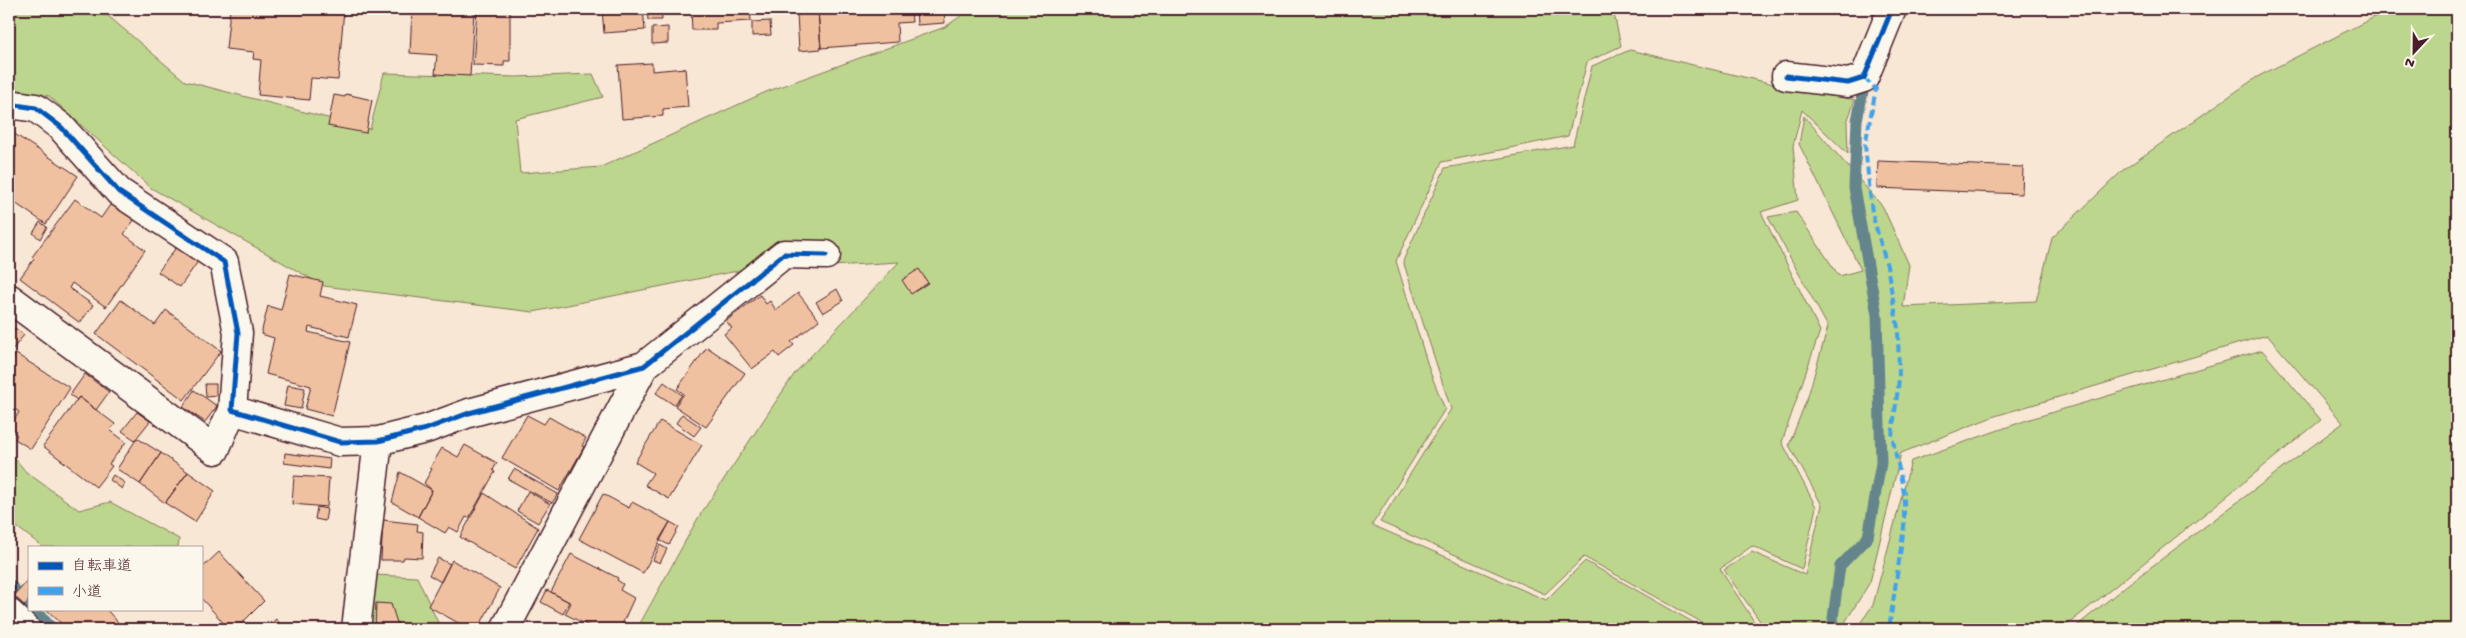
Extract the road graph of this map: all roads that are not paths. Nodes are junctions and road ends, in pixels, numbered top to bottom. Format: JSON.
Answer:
{"nodes":[{"id":1,"x":1892,"y":9,"type":"edge"},
{"id":2,"x":1786,"y":76,"type":"dead end"},
{"id":3,"x":9,"y":104,"type":"edge"},
{"id":4,"x":826,"y":255,"type":"dead end"},
{"id":5,"x":9,"y":298,"type":"edge"},
{"id":6,"x":644,"y":366,"type":"junction"},
{"id":7,"x":232,"y":410,"type":"junction"},
{"id":8,"x":378,"y":441,"type":"junction"},
{"id":9,"x":9,"y":613,"type":"edge"},
{"id":10,"x":26,"y":629,"type":"edge"},
{"id":11,"x":356,"y":629,"type":"edge"},
{"id":12,"x":506,"y":629,"type":"edge"}],
"edges":[{"from":1,"to":2,"type":"street"},
{"from":3,"to":7,"type":"street"},
{"from":4,"to":6,"type":"street"},
{"from":5,"to":7,"type":"street"},
{"from":6,"to":8,"type":"street"},
{"from":6,"to":12,"type":"street"},
{"from":7,"to":8,"type":"street"},
{"from":8,"to":11,"type":"street"},
{"from":9,"to":10,"type":"street"}]}
